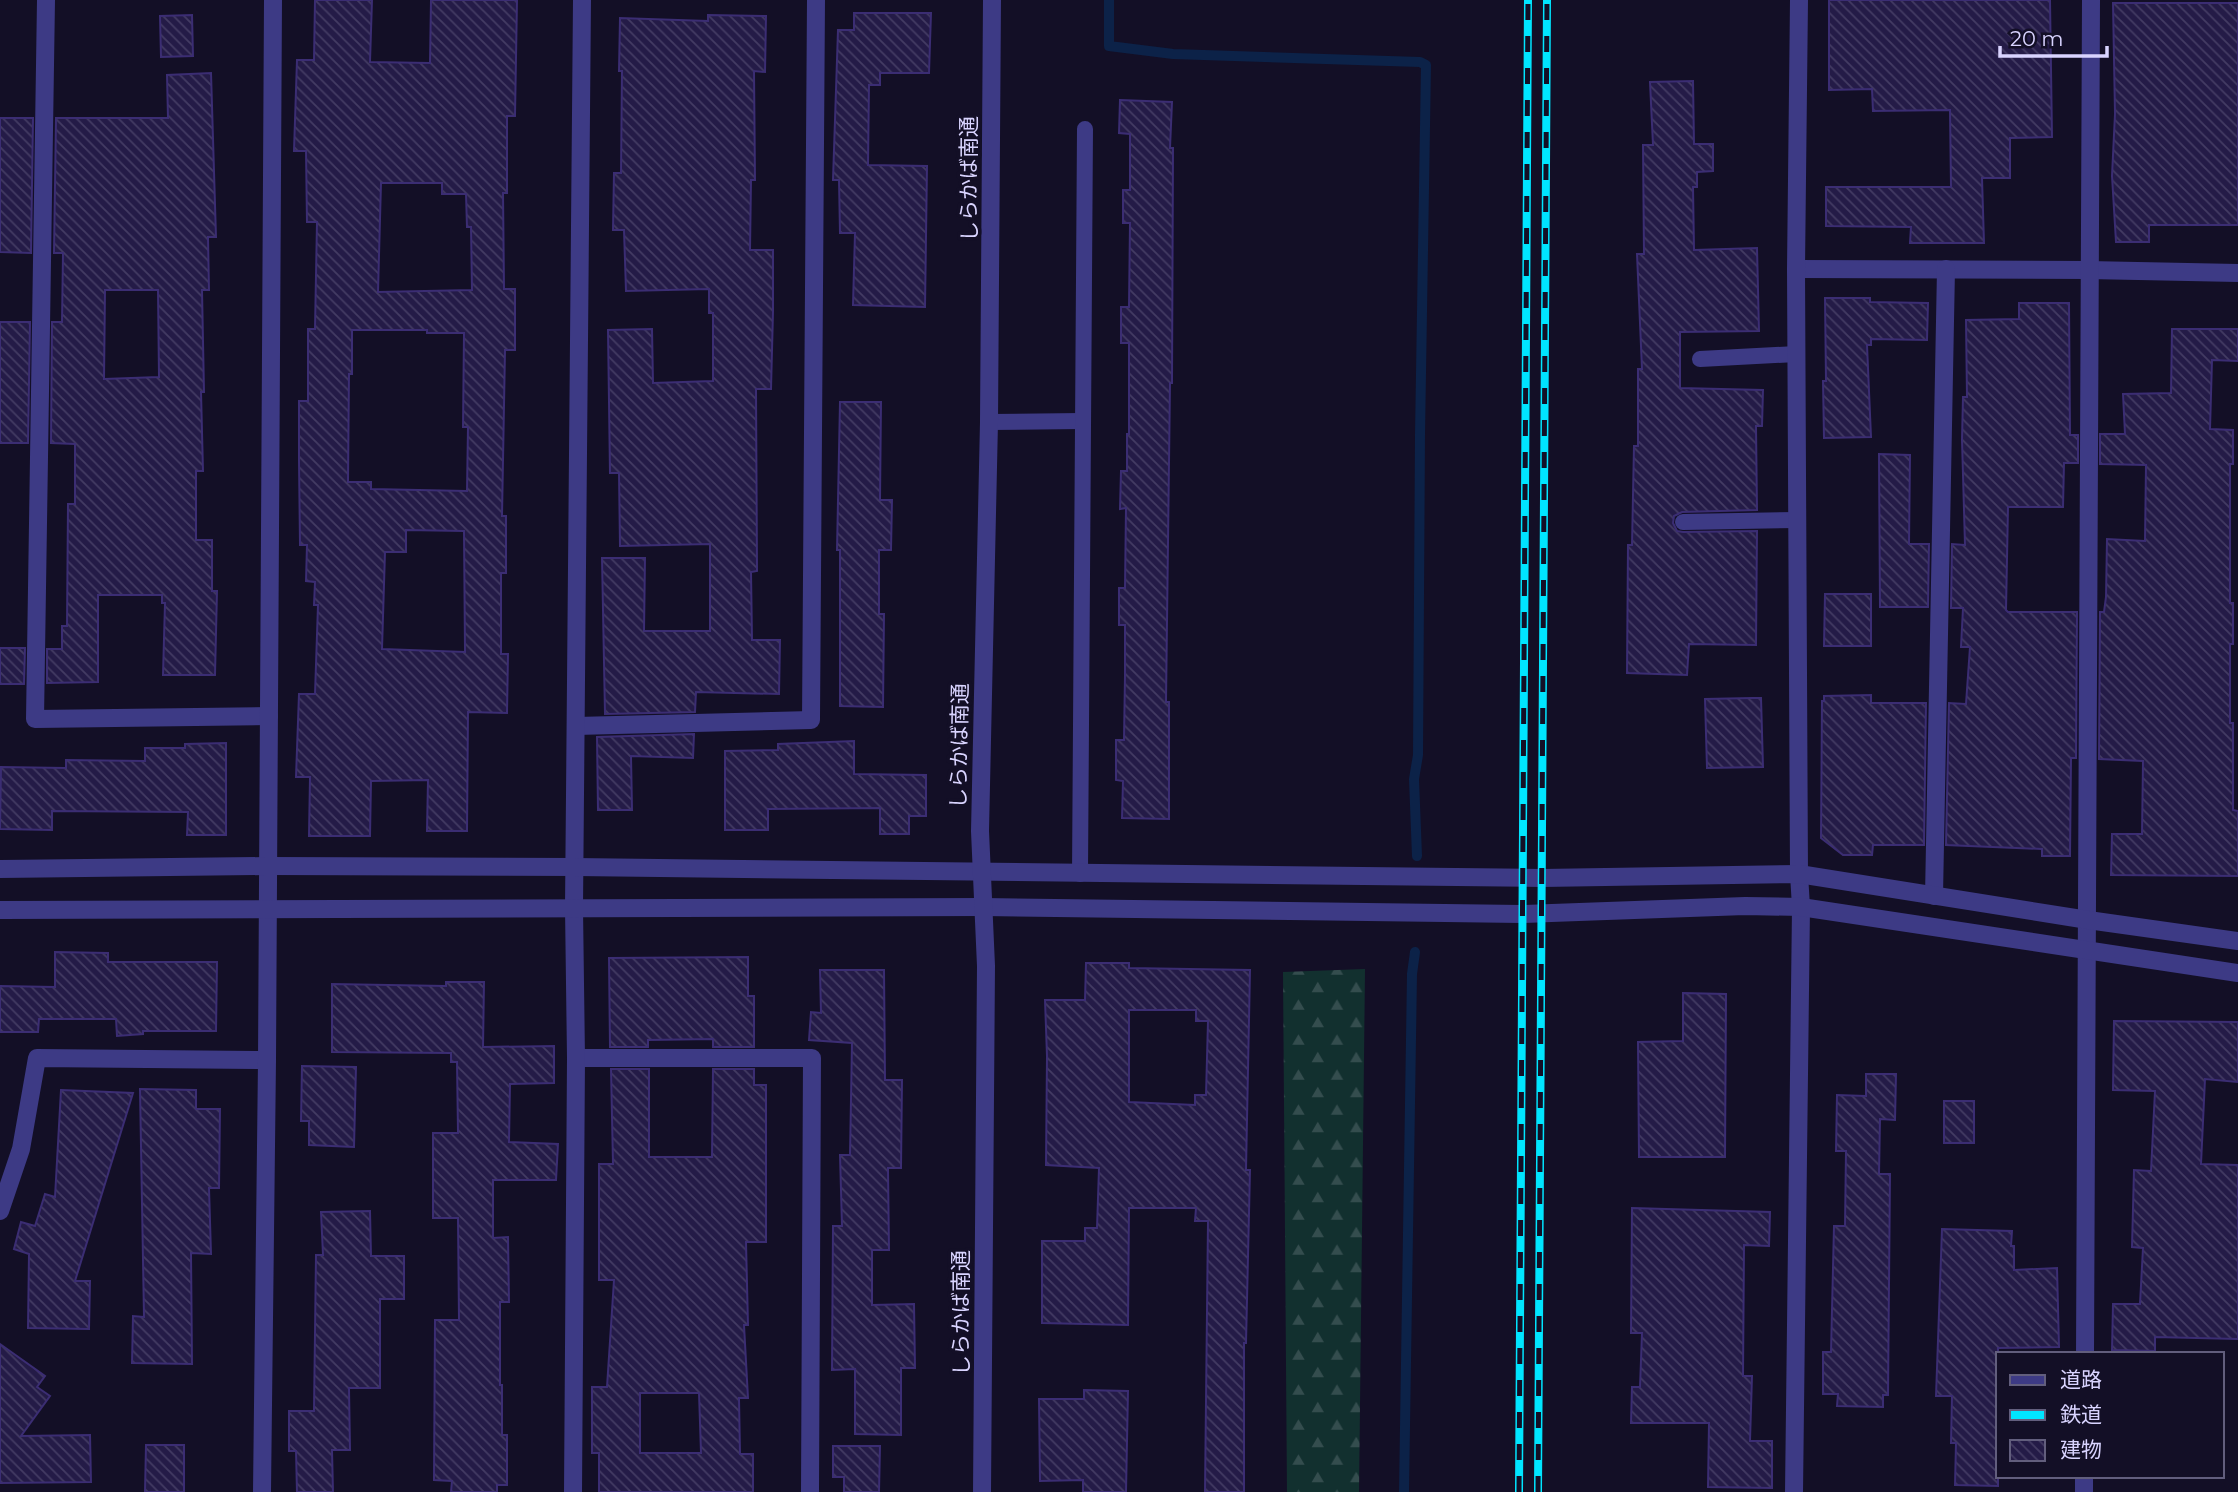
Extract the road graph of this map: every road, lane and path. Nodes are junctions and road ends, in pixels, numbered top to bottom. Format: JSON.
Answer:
{"nodes":[{"id":1,"x":46,"y":0,"type":"edge"},
{"id":2,"x":273,"y":0,"type":"edge"},
{"id":3,"x":582,"y":0,"type":"edge"},
{"id":4,"x":816,"y":0,"type":"edge"},
{"id":5,"x":992,"y":0,"type":"edge"},
{"id":6,"x":1799,"y":0,"type":"edge"},
{"id":7,"x":2091,"y":0,"type":"edge"},
{"id":8,"x":1085,"y":129,"type":"dead end"},
{"id":9,"x":1796,"y":269,"type":"junction"},
{"id":10,"x":1946,"y":269,"type":"junction"},
{"id":11,"x":2088,"y":270,"type":"junction"},
{"id":12,"x":2238,"y":273,"type":"edge"},
{"id":13,"x":1796,"y":354,"type":"junction"},
{"id":14,"x":1700,"y":359,"type":"dead end"},
{"id":15,"x":1082,"y":421,"type":"junction"},
{"id":16,"x":989,"y":422,"type":"junction"},
{"id":17,"x":1797,"y":520,"type":"junction"},
{"id":18,"x":1683,"y":522,"type":"dead end"},
{"id":19,"x":268,"y":716,"type":"junction"},
{"id":20,"x":576,"y":726,"type":"junction"},
{"id":21,"x":267,"y":866,"type":"junction"},
{"id":22,"x":575,"y":867,"type":"junction"},
{"id":23,"x":0,"y":869,"type":"edge"},
{"id":24,"x":982,"y":873,"type":"junction"},
{"id":25,"x":1080,"y":874,"type":"junction"},
{"id":26,"x":1799,"y":874,"type":"junction"},
{"id":27,"x":1934,"y":896,"type":"junction"},
{"id":28,"x":983,"y":907,"type":"junction"},
{"id":29,"x":1801,"y":907,"type":"junction"},
{"id":30,"x":574,"y":908,"type":"junction"},
{"id":31,"x":267,"y":909,"type":"junction"},
{"id":32,"x":0,"y":910,"type":"edge"},
{"id":33,"x":2088,"y":920,"type":"junction"},
{"id":34,"x":2238,"y":941,"type":"edge"},
{"id":35,"x":2087,"y":950,"type":"junction"},
{"id":36,"x":2238,"y":974,"type":"edge"},
{"id":37,"x":576,"y":1058,"type":"junction"},
{"id":38,"x":267,"y":1060,"type":"junction"},
{"id":39,"x":0,"y":1211,"type":"edge"},
{"id":40,"x":2085,"y":1352,"type":"edge"},
{"id":41,"x":262,"y":1492,"type":"edge"},
{"id":42,"x":573,"y":1492,"type":"edge"},
{"id":43,"x":810,"y":1492,"type":"edge"},
{"id":44,"x":982,"y":1492,"type":"edge"},
{"id":45,"x":1794,"y":1492,"type":"edge"}],
"edges":[{"from":1,"to":19,"type":"street"},
{"from":2,"to":19,"type":"street"},
{"from":3,"to":20,"type":"street"},
{"from":4,"to":20,"type":"street"},
{"from":5,"to":16,"type":"street","name":"しらかば南通"},
{"from":6,"to":9,"type":"street"},
{"from":7,"to":11,"type":"street"},
{"from":8,"to":15,"type":"lane"},
{"from":9,"to":10,"type":"street"},
{"from":9,"to":13,"type":"street"},
{"from":10,"to":11,"type":"street"},
{"from":10,"to":27,"type":"street"},
{"from":11,"to":12,"type":"street"},
{"from":11,"to":33,"type":"street"},
{"from":13,"to":14,"type":"lane"},
{"from":13,"to":17,"type":"street"},
{"from":15,"to":16,"type":"lane"},
{"from":15,"to":25,"type":"lane"},
{"from":16,"to":24,"type":"street","name":"しらかば南通"},
{"from":17,"to":18,"type":"lane"},
{"from":17,"to":26,"type":"street"},
{"from":19,"to":21,"type":"street"},
{"from":20,"to":22,"type":"street"},
{"from":21,"to":22,"type":"street"},
{"from":21,"to":23,"type":"street"},
{"from":21,"to":31,"type":"street"},
{"from":22,"to":24,"type":"street"},
{"from":22,"to":30,"type":"street"},
{"from":24,"to":25,"type":"street"},
{"from":24,"to":28,"type":"street","name":"しらかば南通"},
{"from":25,"to":26,"type":"street"},
{"from":26,"to":27,"type":"street"},
{"from":26,"to":29,"type":"street"},
{"from":27,"to":33,"type":"street"},
{"from":28,"to":29,"type":"street"},
{"from":28,"to":30,"type":"street"},
{"from":28,"to":44,"type":"street","name":"しらかば南通"},
{"from":29,"to":35,"type":"street"},
{"from":29,"to":45,"type":"street"},
{"from":30,"to":31,"type":"street"},
{"from":30,"to":37,"type":"street"},
{"from":31,"to":32,"type":"street"},
{"from":31,"to":38,"type":"street"},
{"from":33,"to":34,"type":"street"},
{"from":33,"to":35,"type":"street"},
{"from":35,"to":36,"type":"street"},
{"from":35,"to":40,"type":"street"},
{"from":37,"to":42,"type":"street"},
{"from":37,"to":43,"type":"street"},
{"from":38,"to":39,"type":"street"},
{"from":38,"to":41,"type":"street"}]}
